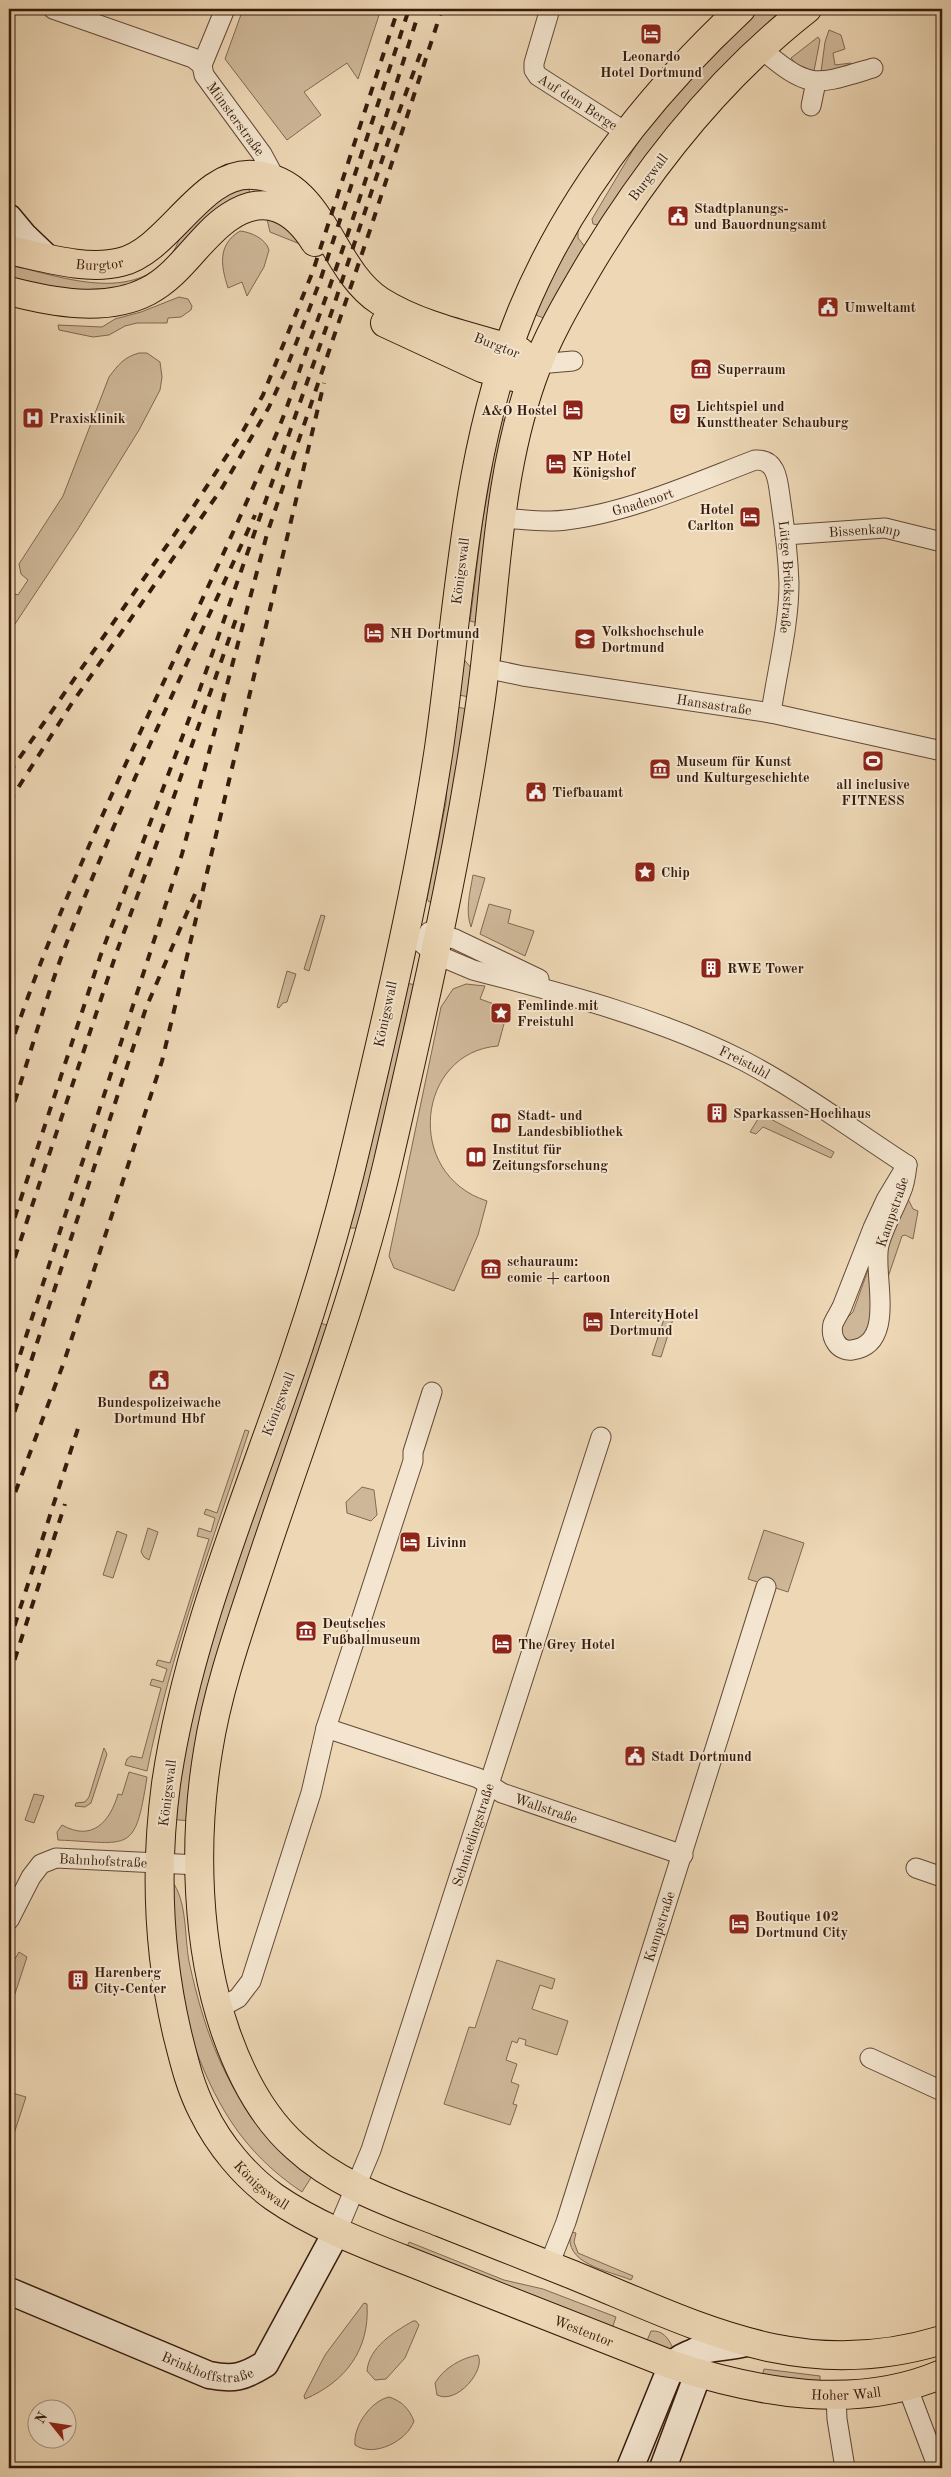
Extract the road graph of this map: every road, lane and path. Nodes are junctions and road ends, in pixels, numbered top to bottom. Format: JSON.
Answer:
{"nodes":[{"id":1,"x":53,"y":9,"type":"edge"},
{"id":2,"x":225,"y":9,"type":"edge"},
{"id":3,"x":550,"y":9,"type":"edge"},
{"id":4,"x":741,"y":9,"type":"edge"},
{"id":5,"x":807,"y":9,"type":"edge"},
{"id":6,"x":760,"y":48,"type":"junction"},
{"id":7,"x":202,"y":65,"type":"junction"},
{"id":8,"x":873,"y":68,"type":"dead end"},
{"id":9,"x":816,"y":82,"type":"junction"},
{"id":10,"x":810,"y":106,"type":"dead end"},
{"id":11,"x":627,"y":133,"type":"junction"},
{"id":12,"x":276,"y":180,"type":"junction"},
{"id":13,"x":581,"y":201,"type":"junction"},
{"id":14,"x":9,"y":218,"type":"edge"},
{"id":15,"x":609,"y":233,"type":"junction"},
{"id":16,"x":9,"y":250,"type":"edge"},
{"id":17,"x":48,"y":258,"type":"junction"},
{"id":18,"x":12,"y":294,"type":"edge"},
{"id":19,"x":510,"y":348,"type":"junction"},
{"id":20,"x":573,"y":360,"type":"dead end"},
{"id":21,"x":536,"y":370,"type":"junction"},
{"id":22,"x":500,"y":374,"type":"junction"},
{"id":23,"x":775,"y":469,"type":"joint"},
{"id":24,"x":501,"y":518,"type":"junction"},
{"id":25,"x":785,"y":535,"type":"junction"},
{"id":26,"x":942,"y":542,"type":"edge"},
{"id":27,"x":453,"y":632,"type":"junction"},
{"id":28,"x":485,"y":668,"type":"junction"},
{"id":29,"x":771,"y":713,"type":"junction"},
{"id":30,"x":942,"y":751,"type":"edge"},
{"id":31,"x":404,"y":928,"type":"junction"},
{"id":32,"x":437,"y":944,"type":"junction"},
{"id":33,"x":907,"y":1166,"type":"junction"},
{"id":34,"x":432,"y":1392,"type":"dead end"},
{"id":35,"x":601,"y":1437,"type":"dead end"},
{"id":36,"x":766,"y":1588,"type":"dead end"},
{"id":37,"x":326,"y":1728,"type":"junction"},
{"id":38,"x":490,"y":1785,"type":"junction"},
{"id":39,"x":682,"y":1855,"type":"junction"},
{"id":40,"x":159,"y":1864,"type":"junction"},
{"id":41,"x":199,"y":1865,"type":"junction"},
{"id":42,"x":916,"y":1868,"type":"dead end"},
{"id":43,"x":942,"y":1877,"type":"edge"},
{"id":44,"x":9,"y":1920,"type":"edge"},
{"id":45,"x":218,"y":2009,"type":"junction"},
{"id":46,"x":870,"y":2058,"type":"dead end"},
{"id":47,"x":942,"y":2091,"type":"edge"},
{"id":48,"x":356,"y":2188,"type":"junction"},
{"id":49,"x":337,"y":2231,"type":"junction"},
{"id":50,"x":549,"y":2265,"type":"junction"},
{"id":51,"x":9,"y":2290,"type":"edge"},
{"id":52,"x":495,"y":2295,"type":"joint"},
{"id":53,"x":683,"y":2320,"type":"junction"},
{"id":54,"x":942,"y":2340,"type":"edge"},
{"id":55,"x":749,"y":2342,"type":"junction"},
{"id":56,"x":697,"y":2362,"type":"junction"},
{"id":57,"x":672,"y":2365,"type":"junction"},
{"id":58,"x":942,"y":2374,"type":"edge"},
{"id":59,"x":747,"y":2386,"type":"joint"},
{"id":60,"x":907,"y":2386,"type":"junction"},
{"id":61,"x":836,"y":2403,"type":"junction"},
{"id":62,"x":630,"y":2468,"type":"edge"},
{"id":63,"x":663,"y":2468,"type":"edge"},
{"id":64,"x":845,"y":2468,"type":"edge"},
{"id":65,"x":938,"y":2468,"type":"edge"}],
"edges":[{"from":1,"to":7,"type":"street","name":"Münsterstraße"},
{"from":2,"to":7,"type":"street"},
{"from":3,"to":11,"type":"street","name":"Auf dem Berge"},
{"from":4,"to":11,"type":"main road"},
{"from":5,"to":6,"type":"main road","name":"Burgwall"},
{"from":6,"to":9,"type":"street"},
{"from":6,"to":15,"type":"main road","name":"Burgwall"},
{"from":7,"to":12,"type":"street","name":"Münsterstraße"},
{"from":8,"to":9,"type":"street"},
{"from":9,"to":10,"type":"street"},
{"from":11,"to":13,"type":"main road"},
{"from":12,"to":17,"type":"main road","name":"Burgtor"},
{"from":12,"to":19,"type":"main road","name":"Burgtor"},
{"from":13,"to":15,"type":"main road"},
{"from":13,"to":19,"type":"main road"},
{"from":14,"to":17,"type":"street"},
{"from":15,"to":21,"type":"main road","name":"Burgwall"},
{"from":16,"to":17,"type":"main road","name":"Burgtor"},
{"from":18,"to":22,"type":"main road","name":"Burgtor"},
{"from":19,"to":21,"type":"main road","name":"Burgtor"},
{"from":19,"to":22,"type":"main road","name":"Königswall"},
{"from":20,"to":21,"type":"street"},
{"from":21,"to":22,"type":"main road","name":"Burgtor"},
{"from":21,"to":24,"type":"main road"},
{"from":22,"to":27,"type":"main road","name":"Königswall"},
{"from":23,"to":24,"type":"street","name":"Gnadenort"},
{"from":23,"to":25,"type":"street","name":"Lütge Brückstraße"},
{"from":24,"to":28,"type":"main road"},
{"from":25,"to":26,"type":"street","name":"Bissenkamp"},
{"from":25,"to":29,"type":"street","name":"Lütge Brückstraße"},
{"from":27,"to":28,"type":"main road"},
{"from":27,"to":31,"type":"main road","name":"Königswall"},
{"from":28,"to":29,"type":"street","name":"Hansastraße"},
{"from":28,"to":32,"type":"main road"},
{"from":29,"to":30,"type":"street","name":"Hansastraße"},
{"from":31,"to":32,"type":"street","name":"Freistuhl"},
{"from":31,"to":40,"type":"main road","name":"Königswall"},
{"from":32,"to":33,"type":"street","name":"Freistuhl"},
{"from":32,"to":41,"type":"main road"},
{"from":33,"to":33,"type":"street","name":"Kampstraße"},
{"from":34,"to":37,"type":"street"},
{"from":35,"to":38,"type":"street","name":"Schmiedingstraße"},
{"from":36,"to":39,"type":"street","name":"Kampstraße"},
{"from":37,"to":38,"type":"street","name":"Wallstraße"},
{"from":37,"to":45,"type":"street"},
{"from":38,"to":39,"type":"street","name":"Wallstraße"},
{"from":38,"to":48,"type":"street","name":"Schmiedingstraße"},
{"from":39,"to":50,"type":"street","name":"Kampstraße"},
{"from":40,"to":41,"type":"street","name":"Bahnhofstraße"},
{"from":40,"to":44,"type":"street","name":"Bahnhofstraße"},
{"from":40,"to":49,"type":"main road","name":"Königswall"},
{"from":41,"to":45,"type":"main road"},
{"from":42,"to":43,"type":"street"},
{"from":45,"to":48,"type":"main road"},
{"from":46,"to":47,"type":"street"},
{"from":48,"to":49,"type":"street","name":"Schmiedingstraße"},
{"from":48,"to":50,"type":"main road","name":"Westentor"},
{"from":49,"to":51,"type":"street","name":"Brinkhoffstraße"},
{"from":49,"to":52,"type":"main road","name":"Königswall"},
{"from":50,"to":53,"type":"main road","name":"Westentor"},
{"from":52,"to":57,"type":"main road","name":"Westentor"},
{"from":53,"to":55,"type":"main road","name":"Westentor"},
{"from":53,"to":56,"type":"street"},
{"from":54,"to":55,"type":"main road","name":"Westentor"},
{"from":55,"to":56,"type":"street","name":"Westentor"},
{"from":56,"to":57,"type":"main road","name":"Westentor"},
{"from":56,"to":59,"type":"main road","name":"Westentor"},
{"from":56,"to":63,"type":"street"},
{"from":57,"to":62,"type":"street"},
{"from":58,"to":60,"type":"main road","name":"Hoher Wall"},
{"from":59,"to":61,"type":"main road","name":"Hoher Wall"},
{"from":60,"to":61,"type":"main road","name":"Hoher Wall"},
{"from":60,"to":65,"type":"street"},
{"from":61,"to":64,"type":"street"}]}
